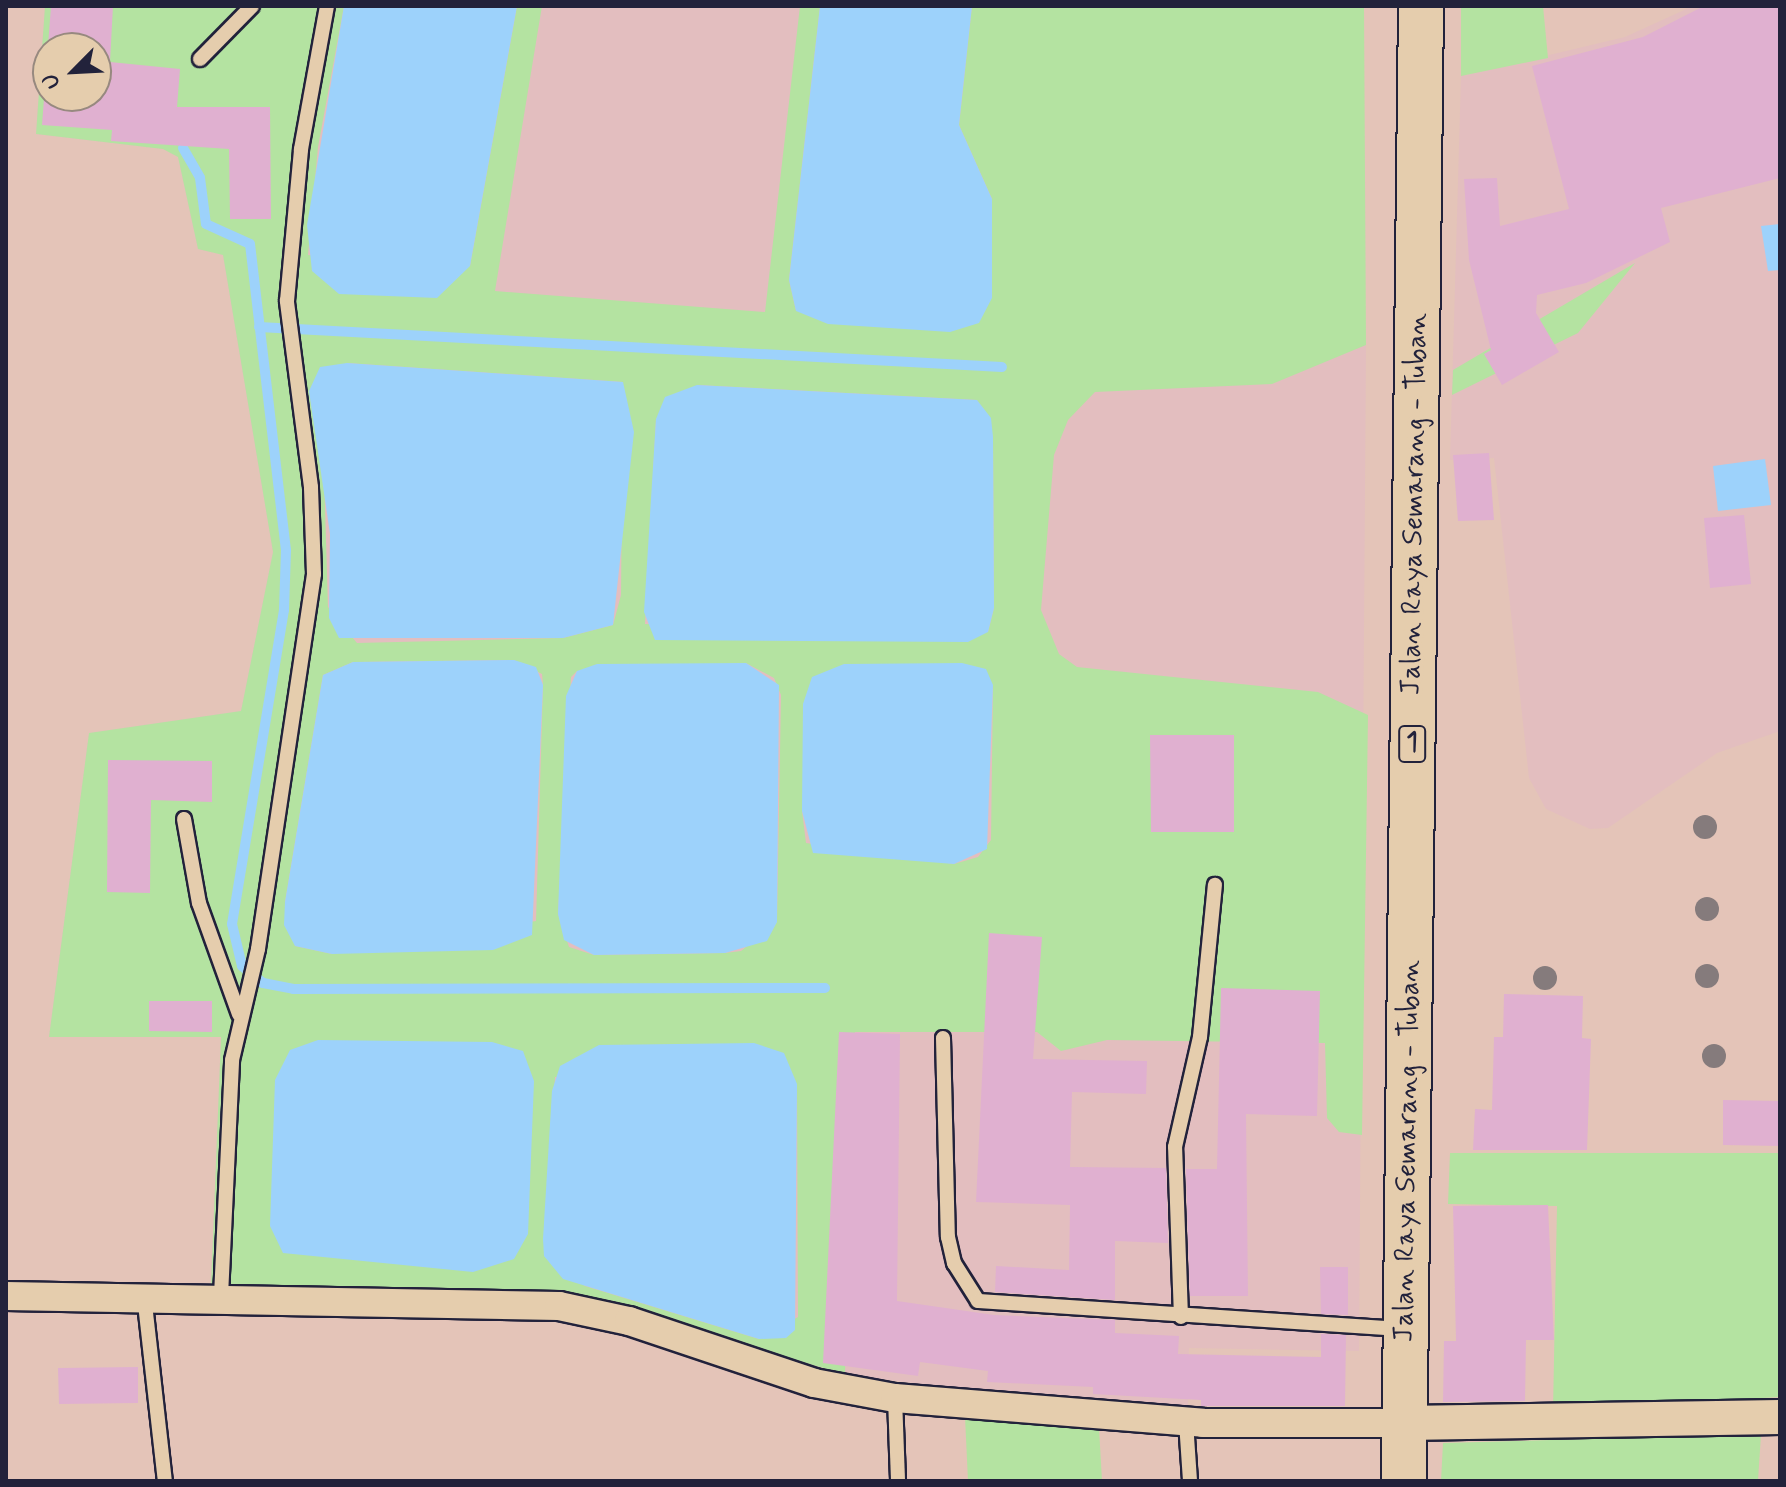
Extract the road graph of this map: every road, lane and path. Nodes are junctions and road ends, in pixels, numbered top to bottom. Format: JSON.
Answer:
{"nodes":[{"id":1,"x":252,"y":6,"type":"edge"},
{"id":2,"x":327,"y":6,"type":"edge"},
{"id":3,"x":1421,"y":6,"type":"edge"},
{"id":4,"x":200,"y":59,"type":"dead end"},
{"id":5,"x":184,"y":819,"type":"dead end"},
{"id":6,"x":1215,"y":885,"type":"dead end"},
{"id":7,"x":239,"y":1015,"type":"junction"},
{"id":8,"x":943,"y":1038,"type":"dead end"},
{"id":9,"x":144,"y":1295,"type":"junction"},
{"id":10,"x":6,"y":1296,"type":"edge"},
{"id":11,"x":221,"y":1296,"type":"junction"},
{"id":12,"x":1181,"y":1317,"type":"junction"},
{"id":13,"x":1406,"y":1329,"type":"junction"},
{"id":14,"x":895,"y":1398,"type":"junction"},
{"id":15,"x":1780,"y":1417,"type":"edge"},
{"id":16,"x":1186,"y":1422,"type":"junction"},
{"id":17,"x":1405,"y":1423,"type":"junction"},
{"id":18,"x":165,"y":1481,"type":"edge"},
{"id":19,"x":898,"y":1481,"type":"edge"},
{"id":20,"x":1190,"y":1481,"type":"edge"},
{"id":21,"x":1404,"y":1481,"type":"edge"}],
"edges":[{"from":1,"to":4,"type":"lane"},
{"from":2,"to":7,"type":"lane"},
{"from":3,"to":13,"type":"highway","name":"Jalan Raya Semarang - Tuban","number":"1"},
{"from":5,"to":7,"type":"lane"},
{"from":6,"to":12,"type":"lane"},
{"from":7,"to":11,"type":"lane"},
{"from":8,"to":12,"type":"lane"},
{"from":9,"to":10,"type":"street"},
{"from":9,"to":11,"type":"street"},
{"from":9,"to":18,"type":"lane"},
{"from":11,"to":14,"type":"street"},
{"from":12,"to":13,"type":"lane"},
{"from":13,"to":17,"type":"highway","name":"Jalan Raya Semarang - Tuban","number":"1"},
{"from":14,"to":16,"type":"street"},
{"from":14,"to":19,"type":"lane"},
{"from":15,"to":17,"type":"street"},
{"from":16,"to":17,"type":"street"},
{"from":16,"to":20,"type":"lane"},
{"from":17,"to":21,"type":"highway","name":"Jalan Raya Semarang - Tuban","number":"1"}]}
